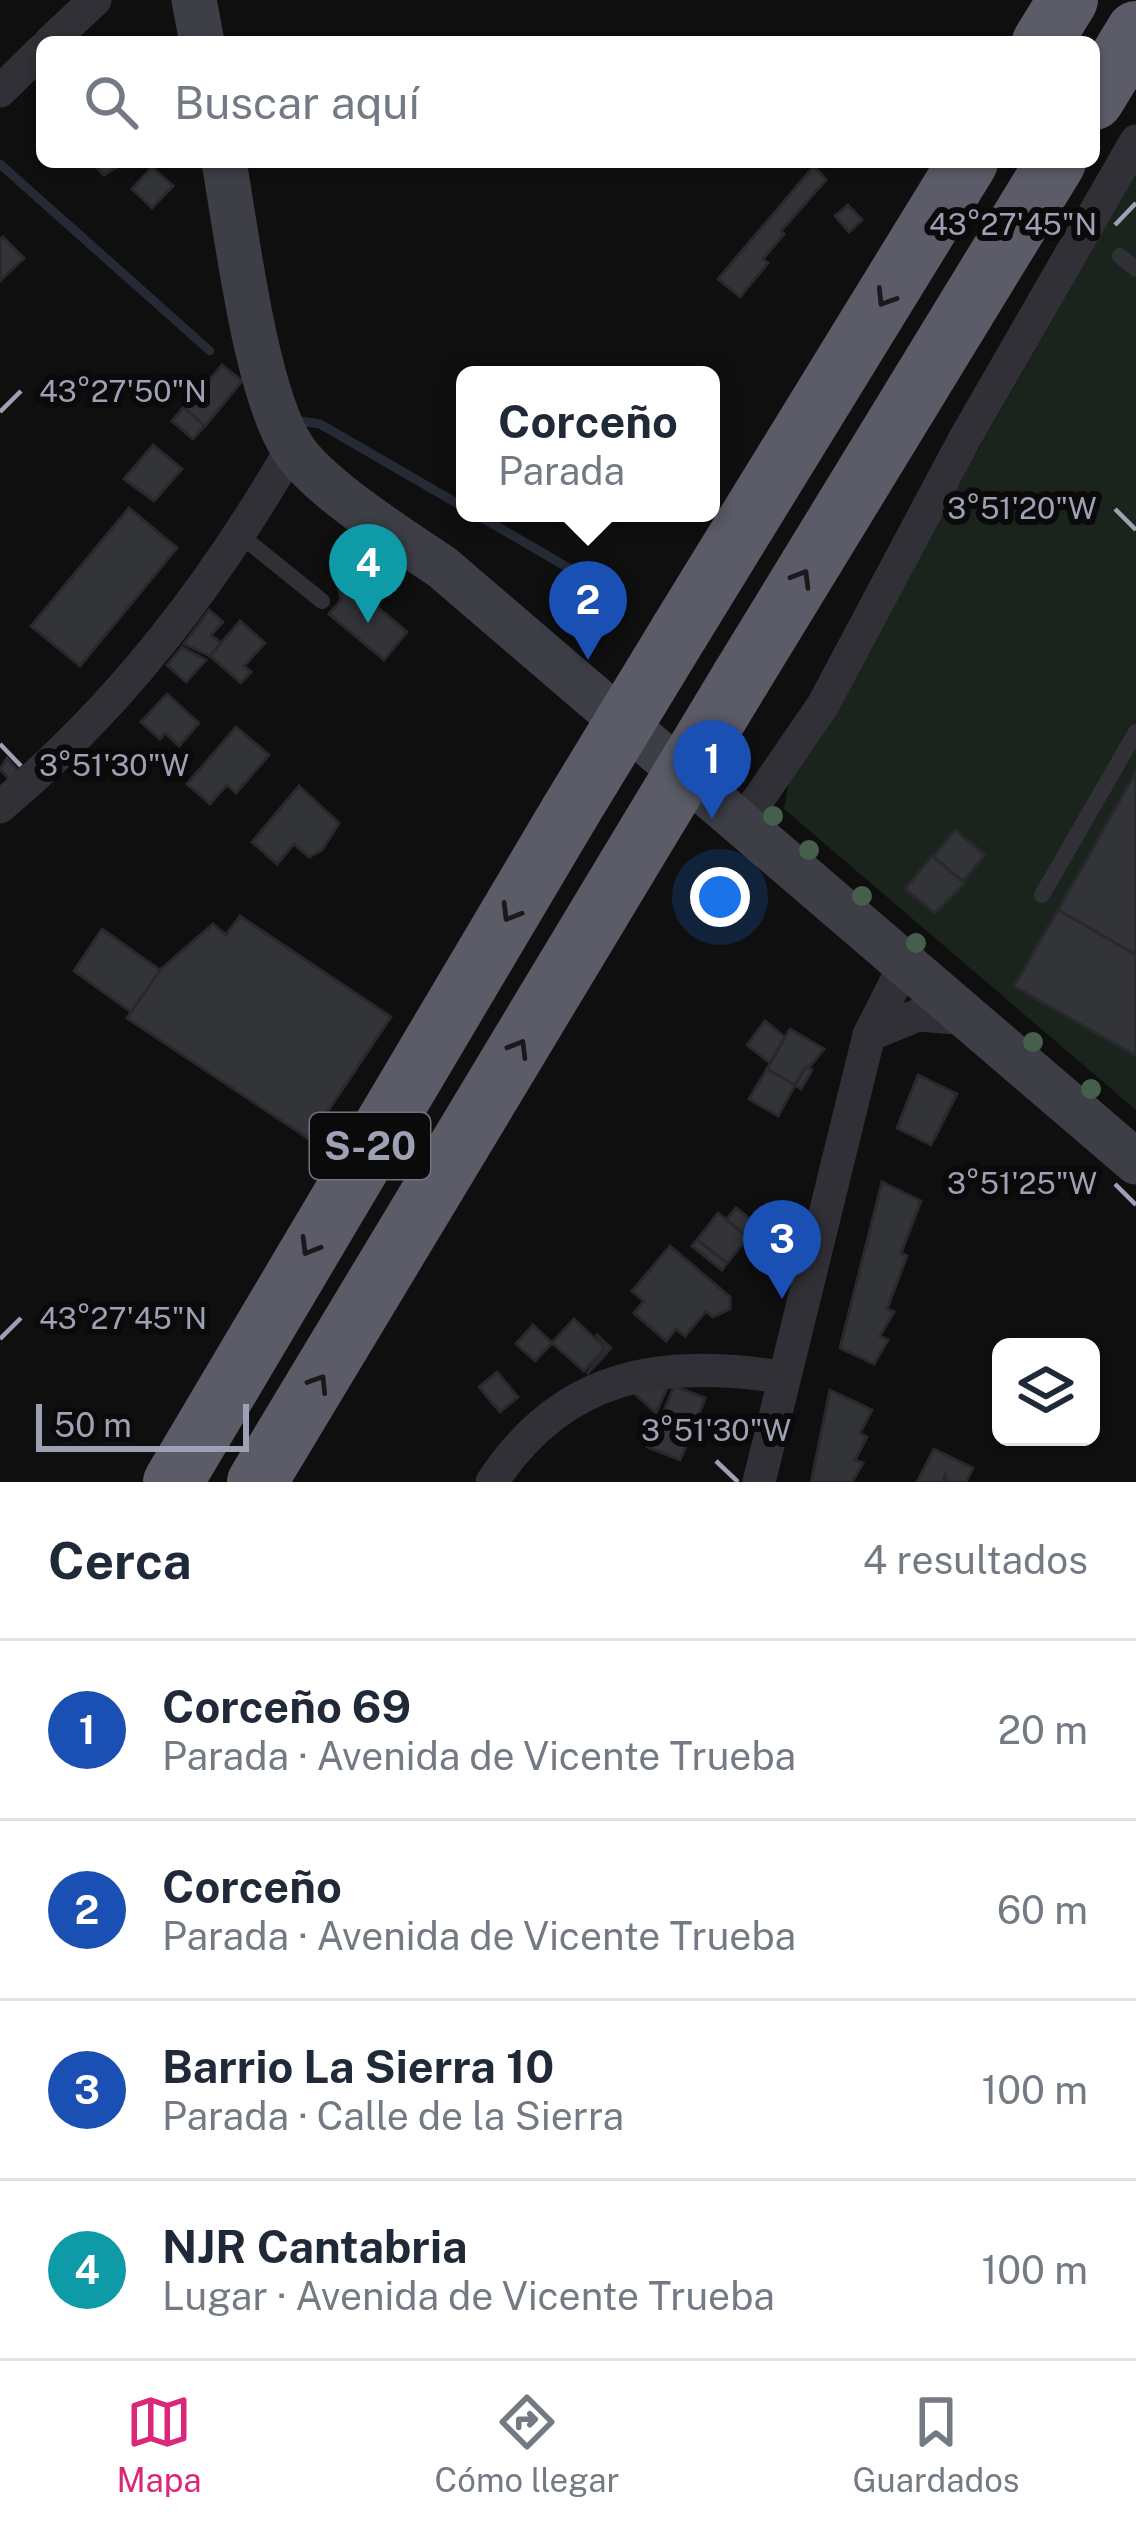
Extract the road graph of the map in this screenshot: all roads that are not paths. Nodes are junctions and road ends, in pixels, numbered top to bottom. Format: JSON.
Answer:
{"nodes":[{"id":1,"x":95,"y":0,"type":"edge"},
{"id":2,"x":194,"y":0,"type":"edge"},
{"id":3,"x":1068,"y":0,"type":"edge"},
{"id":4,"x":1136,"y":31,"type":"edge"},
{"id":5,"x":56,"y":36,"type":"edge"},
{"id":6,"x":201,"y":36,"type":"edge"},
{"id":7,"x":1046,"y":36,"type":"edge"},
{"id":8,"x":36,"y":56,"type":"edge"},
{"id":9,"x":1100,"y":90,"type":"edge"},
{"id":10,"x":0,"y":91,"type":"edge"},
{"id":11,"x":1136,"y":141,"type":"edge"},
{"id":12,"x":225,"y":168,"type":"edge"},
{"id":13,"x":964,"y":168,"type":"edge"},
{"id":14,"x":1052,"y":168,"type":"edge"},
{"id":15,"x":1120,"y":256,"type":"dead end"},
{"id":16,"x":1136,"y":269,"type":"edge"},
{"id":17,"x":292,"y":448,"type":"junction"},
{"id":18,"x":240,"y":536,"type":"junction"},
{"id":19,"x":322,"y":601,"type":"dead end"},
{"id":20,"x":1136,"y":732,"type":"edge"},
{"id":21,"x":0,"y":806,"type":"edge"},
{"id":22,"x":740,"y":826,"type":"junction"},
{"id":23,"x":1042,"y":895,"type":"dead end"},
{"id":24,"x":905,"y":964,"type":"junction"},
{"id":25,"x":970,"y":1019,"type":"junction"},
{"id":26,"x":869,"y":1035,"type":"junction"},
{"id":27,"x":1136,"y":1162,"type":"edge"},
{"id":28,"x":782,"y":1377,"type":"junction"},
{"id":29,"x":173,"y":1482,"type":"edge"},
{"id":30,"x":257,"y":1482,"type":"edge"},
{"id":31,"x":492,"y":1482,"type":"edge"},
{"id":32,"x":759,"y":1482,"type":"edge"}],
"edges":[{"from":1,"to":5,"type":"street"},
{"from":2,"to":6,"type":"main road"},
{"from":3,"to":7,"type":"highway"},
{"from":4,"to":9,"type":"highway"},
{"from":8,"to":10,"type":"street"},
{"from":11,"to":22,"type":"street"},
{"from":12,"to":17,"type":"main road"},
{"from":13,"to":29,"type":"highway","number":"S-20","one_way":true,"bridge":true},
{"from":30,"to":14,"type":"highway","number":"S-20","one_way":true,"bridge":true},
{"from":15,"to":16,"type":"lane"},
{"from":17,"to":18,"type":"street"},
{"from":17,"to":22,"type":"main road"},
{"from":18,"to":19,"type":"lane"},
{"from":18,"to":21,"type":"street"},
{"from":20,"to":23,"type":"lane"},
{"from":22,"to":24,"type":"main road"},
{"from":24,"to":25,"type":"main road"},
{"from":24,"to":26,"type":"street"},
{"from":25,"to":26,"type":"street"},
{"from":25,"to":27,"type":"main road"},
{"from":26,"to":28,"type":"street"},
{"from":28,"to":31,"type":"street"},
{"from":28,"to":32,"type":"street"}]}
